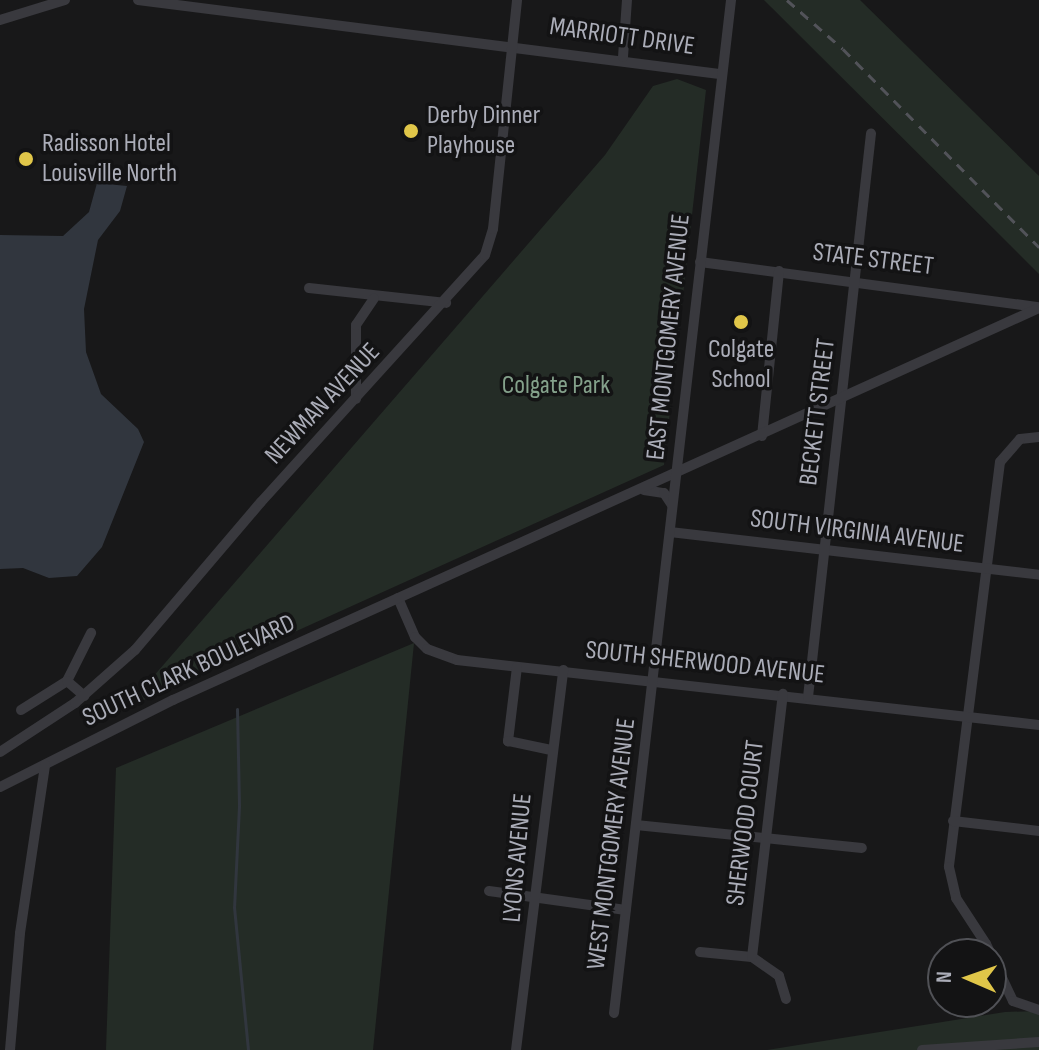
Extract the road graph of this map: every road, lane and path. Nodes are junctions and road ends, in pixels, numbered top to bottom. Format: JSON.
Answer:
{"nodes":[{"id":1,"x":65,"y":0,"type":"edge"},
{"id":2,"x":138,"y":0,"type":"edge"},
{"id":3,"x":517,"y":0,"type":"edge"},
{"id":4,"x":627,"y":0,"type":"edge"},
{"id":5,"x":731,"y":0,"type":"edge"},
{"id":6,"x":0,"y":20,"type":"edge"},
{"id":7,"x":513,"y":44,"type":"junction"},
{"id":8,"x":623,"y":57,"type":"junction"},
{"id":9,"x":719,"y":74,"type":"junction"},
{"id":10,"x":871,"y":134,"type":"dead end"},
{"id":11,"x":700,"y":262,"type":"junction"},
{"id":12,"x":779,"y":271,"type":"junction"},
{"id":13,"x":856,"y":280,"type":"junction"},
{"id":14,"x":309,"y":288,"type":"dead end"},
{"id":15,"x":374,"y":298,"type":"junction"},
{"id":16,"x":446,"y":303,"type":"junction"},
{"id":17,"x":1039,"y":308,"type":"edge"},
{"id":18,"x":356,"y":399,"type":"junction"},
{"id":19,"x":842,"y":401,"type":"junction"},
{"id":20,"x":762,"y":436,"type":"junction"},
{"id":21,"x":1039,"y":438,"type":"edge"},
{"id":22,"x":677,"y":472,"type":"junction"},
{"id":23,"x":638,"y":490,"type":"junction"},
{"id":24,"x":673,"y":506,"type":"junction"},
{"id":25,"x":670,"y":532,"type":"junction"},
{"id":26,"x":823,"y":550,"type":"junction"},
{"id":27,"x":988,"y":570,"type":"junction"},
{"id":28,"x":1039,"y":575,"type":"edge"},
{"id":29,"x":398,"y":598,"type":"junction"},
{"id":30,"x":91,"y":633,"type":"dead end"},
{"id":31,"x":517,"y":667,"type":"junction"},
{"id":32,"x":563,"y":670,"type":"junction"},
{"id":33,"x":653,"y":679,"type":"junction"},
{"id":34,"x":67,"y":681,"type":"junction"},
{"id":35,"x":783,"y":694,"type":"junction"},
{"id":36,"x":84,"y":696,"type":"junction"},
{"id":37,"x":808,"y":697,"type":"junction"},
{"id":38,"x":21,"y":710,"type":"dead end"},
{"id":39,"x":971,"y":717,"type":"junction"},
{"id":40,"x":1039,"y":725,"type":"edge"},
{"id":41,"x":551,"y":750,"type":"junction"},
{"id":42,"x":0,"y":752,"type":"edge"},
{"id":43,"x":45,"y":765,"type":"junction"},
{"id":44,"x":0,"y":787,"type":"edge"},
{"id":45,"x":953,"y":821,"type":"junction"},
{"id":46,"x":636,"y":825,"type":"junction"},
{"id":47,"x":1039,"y":831,"type":"edge"},
{"id":48,"x":766,"y":841,"type":"junction"},
{"id":49,"x":862,"y":848,"type":"dead end"},
{"id":50,"x":489,"y":891,"type":"dead end"},
{"id":51,"x":537,"y":901,"type":"junction"},
{"id":52,"x":626,"y":910,"type":"junction"},
{"id":53,"x":700,"y":952,"type":"dead end"},
{"id":54,"x":752,"y":957,"type":"junction"},
{"id":55,"x":786,"y":999,"type":"dead end"},
{"id":56,"x":1039,"y":1010,"type":"edge"},
{"id":57,"x":614,"y":1013,"type":"dead end"},
{"id":58,"x":1039,"y":1042,"type":"edge"},
{"id":59,"x":10,"y":1050,"type":"edge"},
{"id":60,"x":516,"y":1050,"type":"edge"},
{"id":61,"x":922,"y":1050,"type":"edge"}],
"edges":[{"from":1,"to":6,"type":"street"},
{"from":2,"to":7,"type":"street","name":"MARRIOTT DRIVE"},
{"from":3,"to":7,"type":"street","name":"NEWMAN AVENUE"},
{"from":4,"to":8,"type":"street"},
{"from":5,"to":9,"type":"street","name":"EAST MONTGOMERY AVENUE"},
{"from":7,"to":8,"type":"street","name":"MARRIOTT DRIVE"},
{"from":7,"to":16,"type":"street","name":"NEWMAN AVENUE"},
{"from":8,"to":9,"type":"street","name":"MARRIOTT DRIVE"},
{"from":9,"to":11,"type":"street","name":"EAST MONTGOMERY AVENUE"},
{"from":10,"to":13,"type":"street","name":"BECKETT STREET"},
{"from":11,"to":12,"type":"street","name":"STATE STREET"},
{"from":11,"to":22,"type":"street","name":"EAST MONTGOMERY AVENUE"},
{"from":12,"to":13,"type":"street","name":"STATE STREET"},
{"from":12,"to":20,"type":"street"},
{"from":13,"to":17,"type":"street","name":"STATE STREET"},
{"from":13,"to":19,"type":"street","name":"BECKETT STREET"},
{"from":14,"to":15,"type":"street"},
{"from":15,"to":16,"type":"street"},
{"from":15,"to":18,"type":"street"},
{"from":16,"to":18,"type":"street","name":"NEWMAN AVENUE"},
{"from":17,"to":19,"type":"street","name":"SOUTH CLARK BOULEVARD"},
{"from":18,"to":36,"type":"street","name":"NEWMAN AVENUE"},
{"from":19,"to":20,"type":"street","name":"SOUTH CLARK BOULEVARD"},
{"from":19,"to":26,"type":"street","name":"BECKETT STREET"},
{"from":20,"to":22,"type":"street","name":"SOUTH CLARK BOULEVARD"},
{"from":21,"to":27,"type":"street"},
{"from":22,"to":23,"type":"street","name":"SOUTH CLARK BOULEVARD"},
{"from":22,"to":24,"type":"street","name":"EAST MONTGOMERY AVENUE"},
{"from":23,"to":24,"type":"street"},
{"from":23,"to":29,"type":"street","name":"SOUTH CLARK BOULEVARD"},
{"from":24,"to":25,"type":"street","name":"EAST MONTGOMERY AVENUE"},
{"from":25,"to":26,"type":"street","name":"SOUTH VIRGINIA AVENUE"},
{"from":25,"to":33,"type":"street","name":"EAST MONTGOMERY AVENUE"},
{"from":26,"to":27,"type":"street","name":"SOUTH VIRGINIA AVENUE"},
{"from":26,"to":37,"type":"street","name":"BECKETT STREET"},
{"from":27,"to":28,"type":"street","name":"SOUTH VIRGINIA AVENUE"},
{"from":27,"to":39,"type":"street"},
{"from":29,"to":31,"type":"street","name":"SOUTH SHERWOOD AVENUE"},
{"from":29,"to":43,"type":"street","name":"SOUTH CLARK BOULEVARD"},
{"from":30,"to":34,"type":"street"},
{"from":31,"to":32,"type":"street","name":"SOUTH SHERWOOD AVENUE"},
{"from":31,"to":41,"type":"street"},
{"from":32,"to":33,"type":"street","name":"SOUTH SHERWOOD AVENUE"},
{"from":32,"to":41,"type":"street","name":"LYONS AVENUE"},
{"from":33,"to":35,"type":"street","name":"SOUTH SHERWOOD AVENUE"},
{"from":33,"to":46,"type":"street","name":"WEST MONTGOMERY AVENUE"},
{"from":34,"to":36,"type":"street"},
{"from":34,"to":38,"type":"street"},
{"from":35,"to":37,"type":"street","name":"SOUTH SHERWOOD AVENUE"},
{"from":35,"to":48,"type":"street","name":"SHERWOOD COURT"},
{"from":36,"to":42,"type":"street","name":"NEWMAN AVENUE"},
{"from":37,"to":39,"type":"street","name":"SOUTH SHERWOOD AVENUE"},
{"from":39,"to":40,"type":"street","name":"SOUTH SHERWOOD AVENUE"},
{"from":39,"to":45,"type":"street"},
{"from":41,"to":51,"type":"street","name":"LYONS AVENUE"},
{"from":43,"to":44,"type":"street","name":"SOUTH CLARK BOULEVARD"},
{"from":43,"to":59,"type":"street"},
{"from":45,"to":47,"type":"street"},
{"from":45,"to":56,"type":"street"},
{"from":46,"to":48,"type":"street"},
{"from":46,"to":52,"type":"street","name":"WEST MONTGOMERY AVENUE"},
{"from":48,"to":49,"type":"street"},
{"from":48,"to":54,"type":"street","name":"SHERWOOD COURT"},
{"from":50,"to":51,"type":"street"},
{"from":51,"to":52,"type":"street"},
{"from":51,"to":60,"type":"street","name":"LYONS AVENUE"},
{"from":52,"to":57,"type":"street","name":"WEST MONTGOMERY AVENUE"},
{"from":53,"to":54,"type":"street"},
{"from":54,"to":55,"type":"street"},
{"from":58,"to":61,"type":"street"}]}
